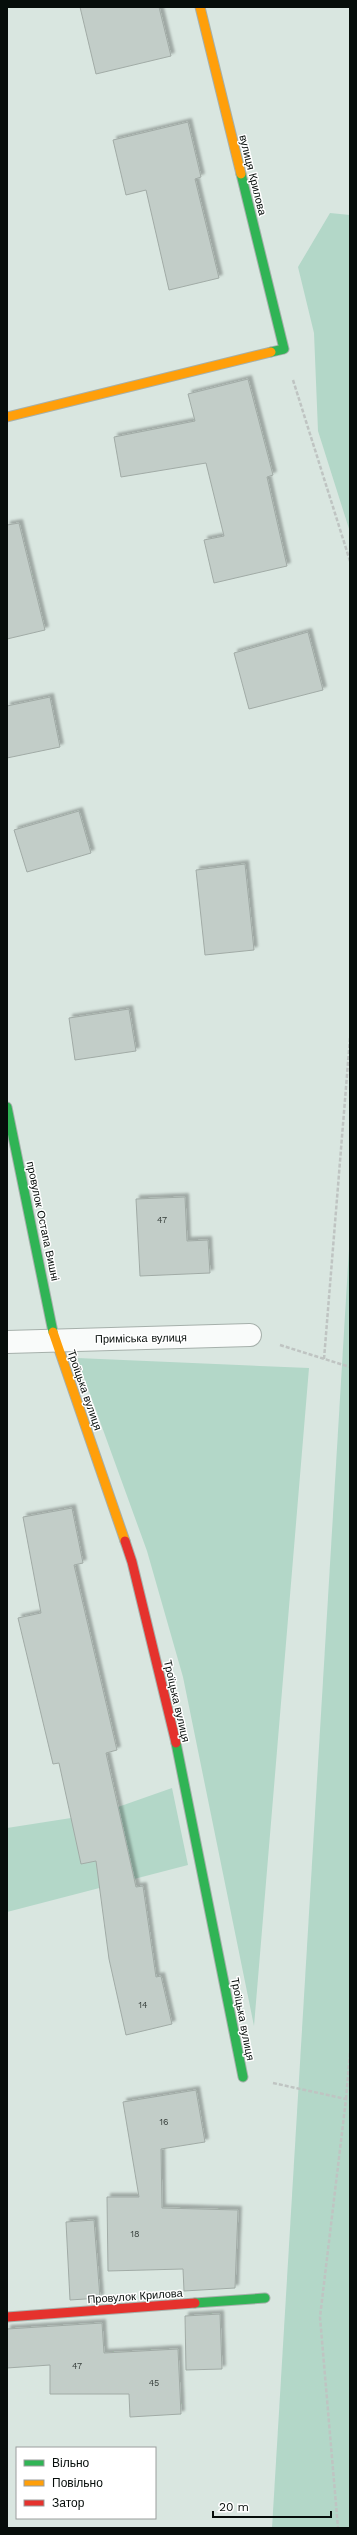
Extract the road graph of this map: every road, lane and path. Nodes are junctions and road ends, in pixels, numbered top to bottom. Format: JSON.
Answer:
{"nodes":[{"id":1,"x":200,"y":7,"type":"edge"},
{"id":2,"x":284,"y":349,"type":"junction"},
{"id":3,"x":7,"y":417,"type":"edge"},
{"id":4,"x":350,"y":561,"type":"edge"},
{"id":5,"x":350,"y":1038,"type":"edge"},
{"id":6,"x":7,"y":1106,"type":"edge"},
{"id":7,"x":250,"y":1335,"type":"joint"},
{"id":8,"x":56,"y":1340,"type":"junction"},
{"id":9,"x":7,"y":1342,"type":"edge"},
{"id":10,"x":324,"y":1359,"type":"junction"},
{"id":11,"x":350,"y":1367,"type":"edge"},
{"id":12,"x":350,"y":2052,"type":"edge"},
{"id":13,"x":243,"y":2077,"type":"joint"},
{"id":14,"x":346,"y":2099,"type":"junction"},
{"id":15,"x":265,"y":2298,"type":"dead end"},
{"id":16,"x":7,"y":2317,"type":"edge"},
{"id":17,"x":338,"y":2528,"type":"edge"}],
"edges":[{"from":1,"to":2,"type":"street","name":"вулиця Крилова"},
{"from":2,"to":3,"type":"street"},
{"from":2,"to":4,"type":"path"},
{"from":5,"to":10,"type":"path"},
{"from":6,"to":8,"type":"street","name":"провулок Остапа Вишні"},
{"from":7,"to":8,"type":"street","name":"Приміська вулиця"},
{"from":7,"to":10,"type":"path"},
{"from":8,"to":9,"type":"street","name":"Приміська вулиця"},
{"from":8,"to":13,"type":"street","name":"Троїцька вулиця"},
{"from":10,"to":11,"type":"path"},
{"from":12,"to":14,"type":"path"},
{"from":13,"to":14,"type":"path"},
{"from":14,"to":17,"type":"path"},
{"from":15,"to":16,"type":"street","name":"Провулок Крилова"}]}
